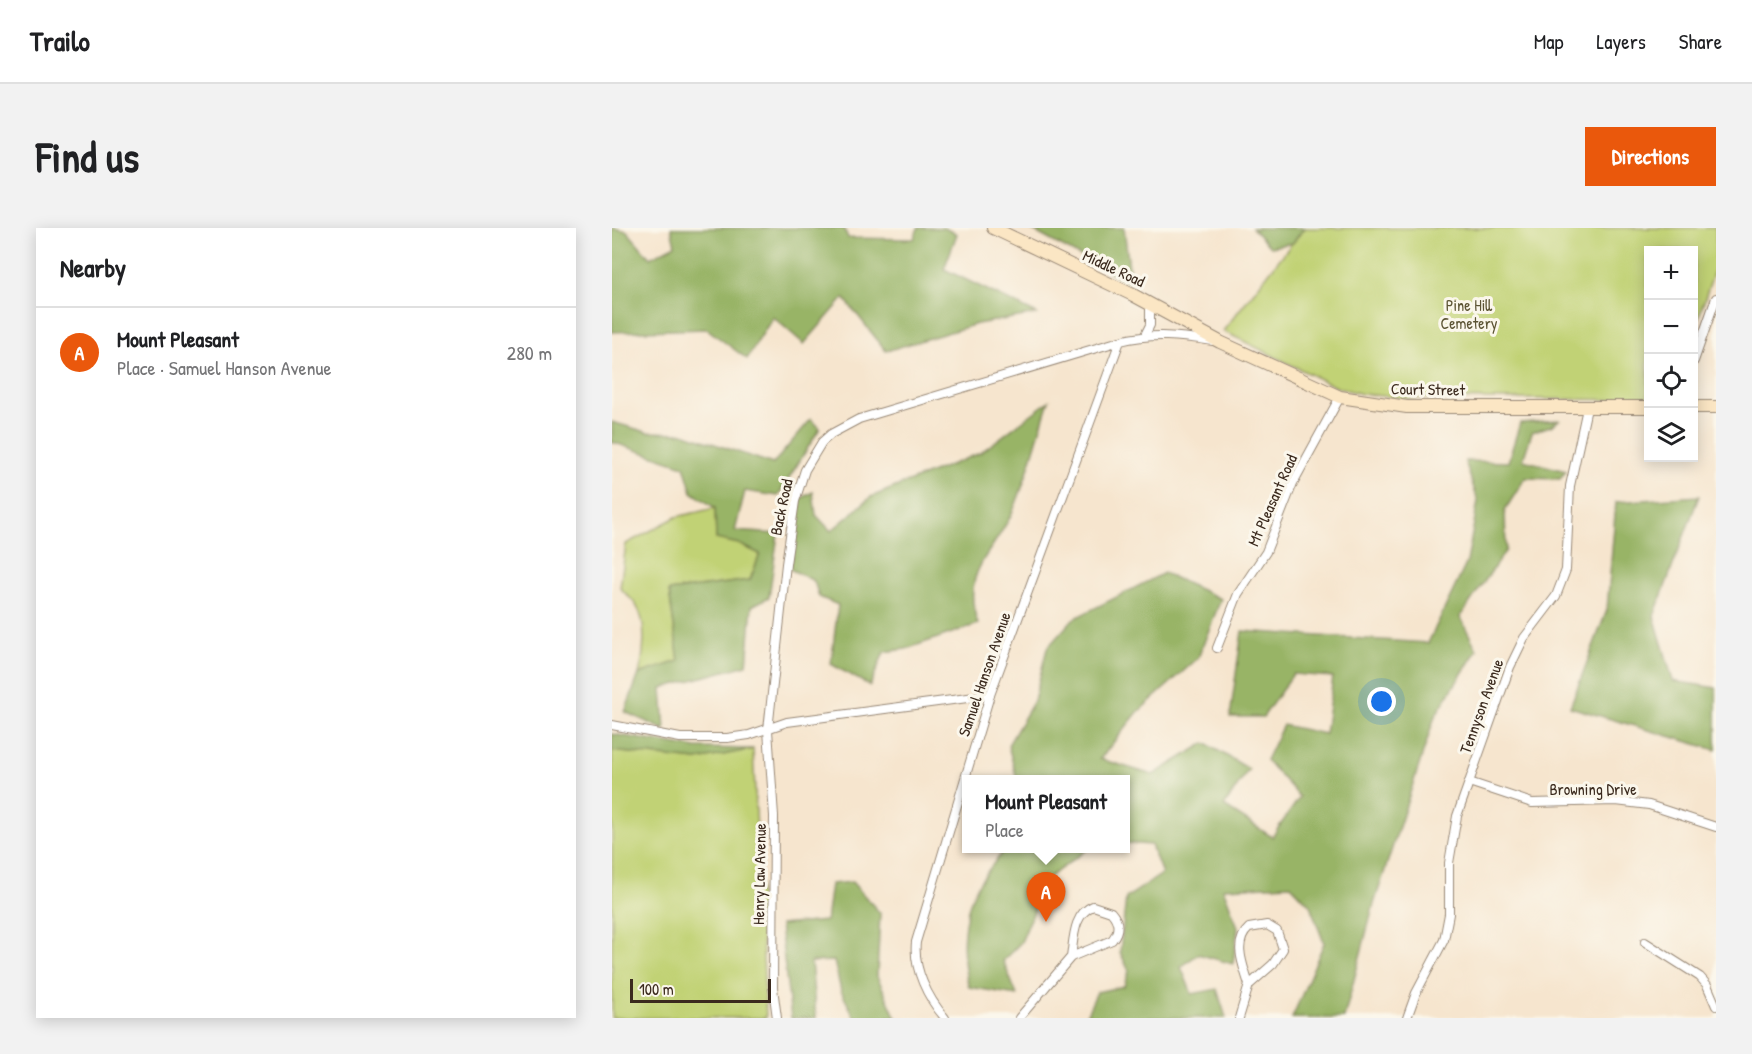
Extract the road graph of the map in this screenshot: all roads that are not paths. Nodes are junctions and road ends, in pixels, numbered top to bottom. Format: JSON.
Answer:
{"nodes":[{"id":1,"x":993,"y":228,"type":"edge"},
{"id":2,"x":1716,"y":298,"type":"edge"},
{"id":3,"x":1150,"y":304,"type":"junction"},
{"id":4,"x":1713,"y":315,"type":"edge"},
{"id":5,"x":1145,"y":335,"type":"junction"},
{"id":6,"x":1120,"y":341,"type":"junction"},
{"id":7,"x":1220,"y":342,"type":"junction"},
{"id":8,"x":1697,"y":354,"type":"edge"},
{"id":9,"x":1340,"y":397,"type":"junction"},
{"id":10,"x":1644,"y":407,"type":"edge"},
{"id":11,"x":1698,"y":407,"type":"edge"},
{"id":12,"x":1716,"y":407,"type":"edge"},
{"id":13,"x":1587,"y":408,"type":"junction"},
{"id":14,"x":1217,"y":648,"type":"dead end"},
{"id":15,"x":990,"y":695,"type":"junction"},
{"id":16,"x":612,"y":725,"type":"edge"},
{"id":17,"x":768,"y":730,"type":"junction"},
{"id":18,"x":966,"y":775,"type":"edge"},
{"id":19,"x":1469,"y":782,"type":"junction"},
{"id":20,"x":962,"y":788,"type":"edge"},
{"id":21,"x":1716,"y":827,"type":"edge"},
{"id":22,"x":1645,"y":942,"type":"dead end"},
{"id":23,"x":1071,"y":957,"type":"junction"},
{"id":24,"x":1249,"y":985,"type":"junction"},
{"id":25,"x":1716,"y":1006,"type":"edge"},
{"id":26,"x":777,"y":1018,"type":"edge"},
{"id":27,"x":945,"y":1018,"type":"edge"},
{"id":28,"x":1018,"y":1018,"type":"edge"},
{"id":29,"x":1239,"y":1018,"type":"edge"},
{"id":30,"x":1407,"y":1018,"type":"edge"}],
"edges":[{"from":1,"to":3,"type":"street","name":"Middle Road"},
{"from":2,"to":4,"type":"street"},
{"from":3,"to":5,"type":"street"},
{"from":3,"to":7,"type":"street","name":"Middle Road"},
{"from":4,"to":8,"type":"street"},
{"from":5,"to":6,"type":"street","name":"Back Road"},
{"from":5,"to":7,"type":"street","name":"Back Road"},
{"from":6,"to":15,"type":"street","name":"Samuel Hanson Avenue"},
{"from":6,"to":17,"type":"street","name":"Back Road"},
{"from":7,"to":9,"type":"street","name":"Court Street"},
{"from":9,"to":13,"type":"street","name":"Court Street"},
{"from":9,"to":14,"type":"street","name":"Mt Pleasant Road"},
{"from":10,"to":13,"type":"street","name":"Court Street"},
{"from":11,"to":12,"type":"street"},
{"from":13,"to":19,"type":"street","name":"Tennyson Avenue"},
{"from":15,"to":17,"type":"street"},
{"from":15,"to":18,"type":"street","name":"Samuel Hanson Avenue"},
{"from":16,"to":17,"type":"street"},
{"from":17,"to":26,"type":"street","name":"Henry Law Avenue"},
{"from":19,"to":21,"type":"street","name":"Browning Drive"},
{"from":19,"to":30,"type":"street","name":"Tennyson Avenue"},
{"from":20,"to":27,"type":"street","name":"Samuel Hanson Avenue"},
{"from":22,"to":25,"type":"street"},
{"from":23,"to":23,"type":"street"},
{"from":23,"to":28,"type":"street"},
{"from":24,"to":24,"type":"street"},
{"from":24,"to":29,"type":"street"}]}
